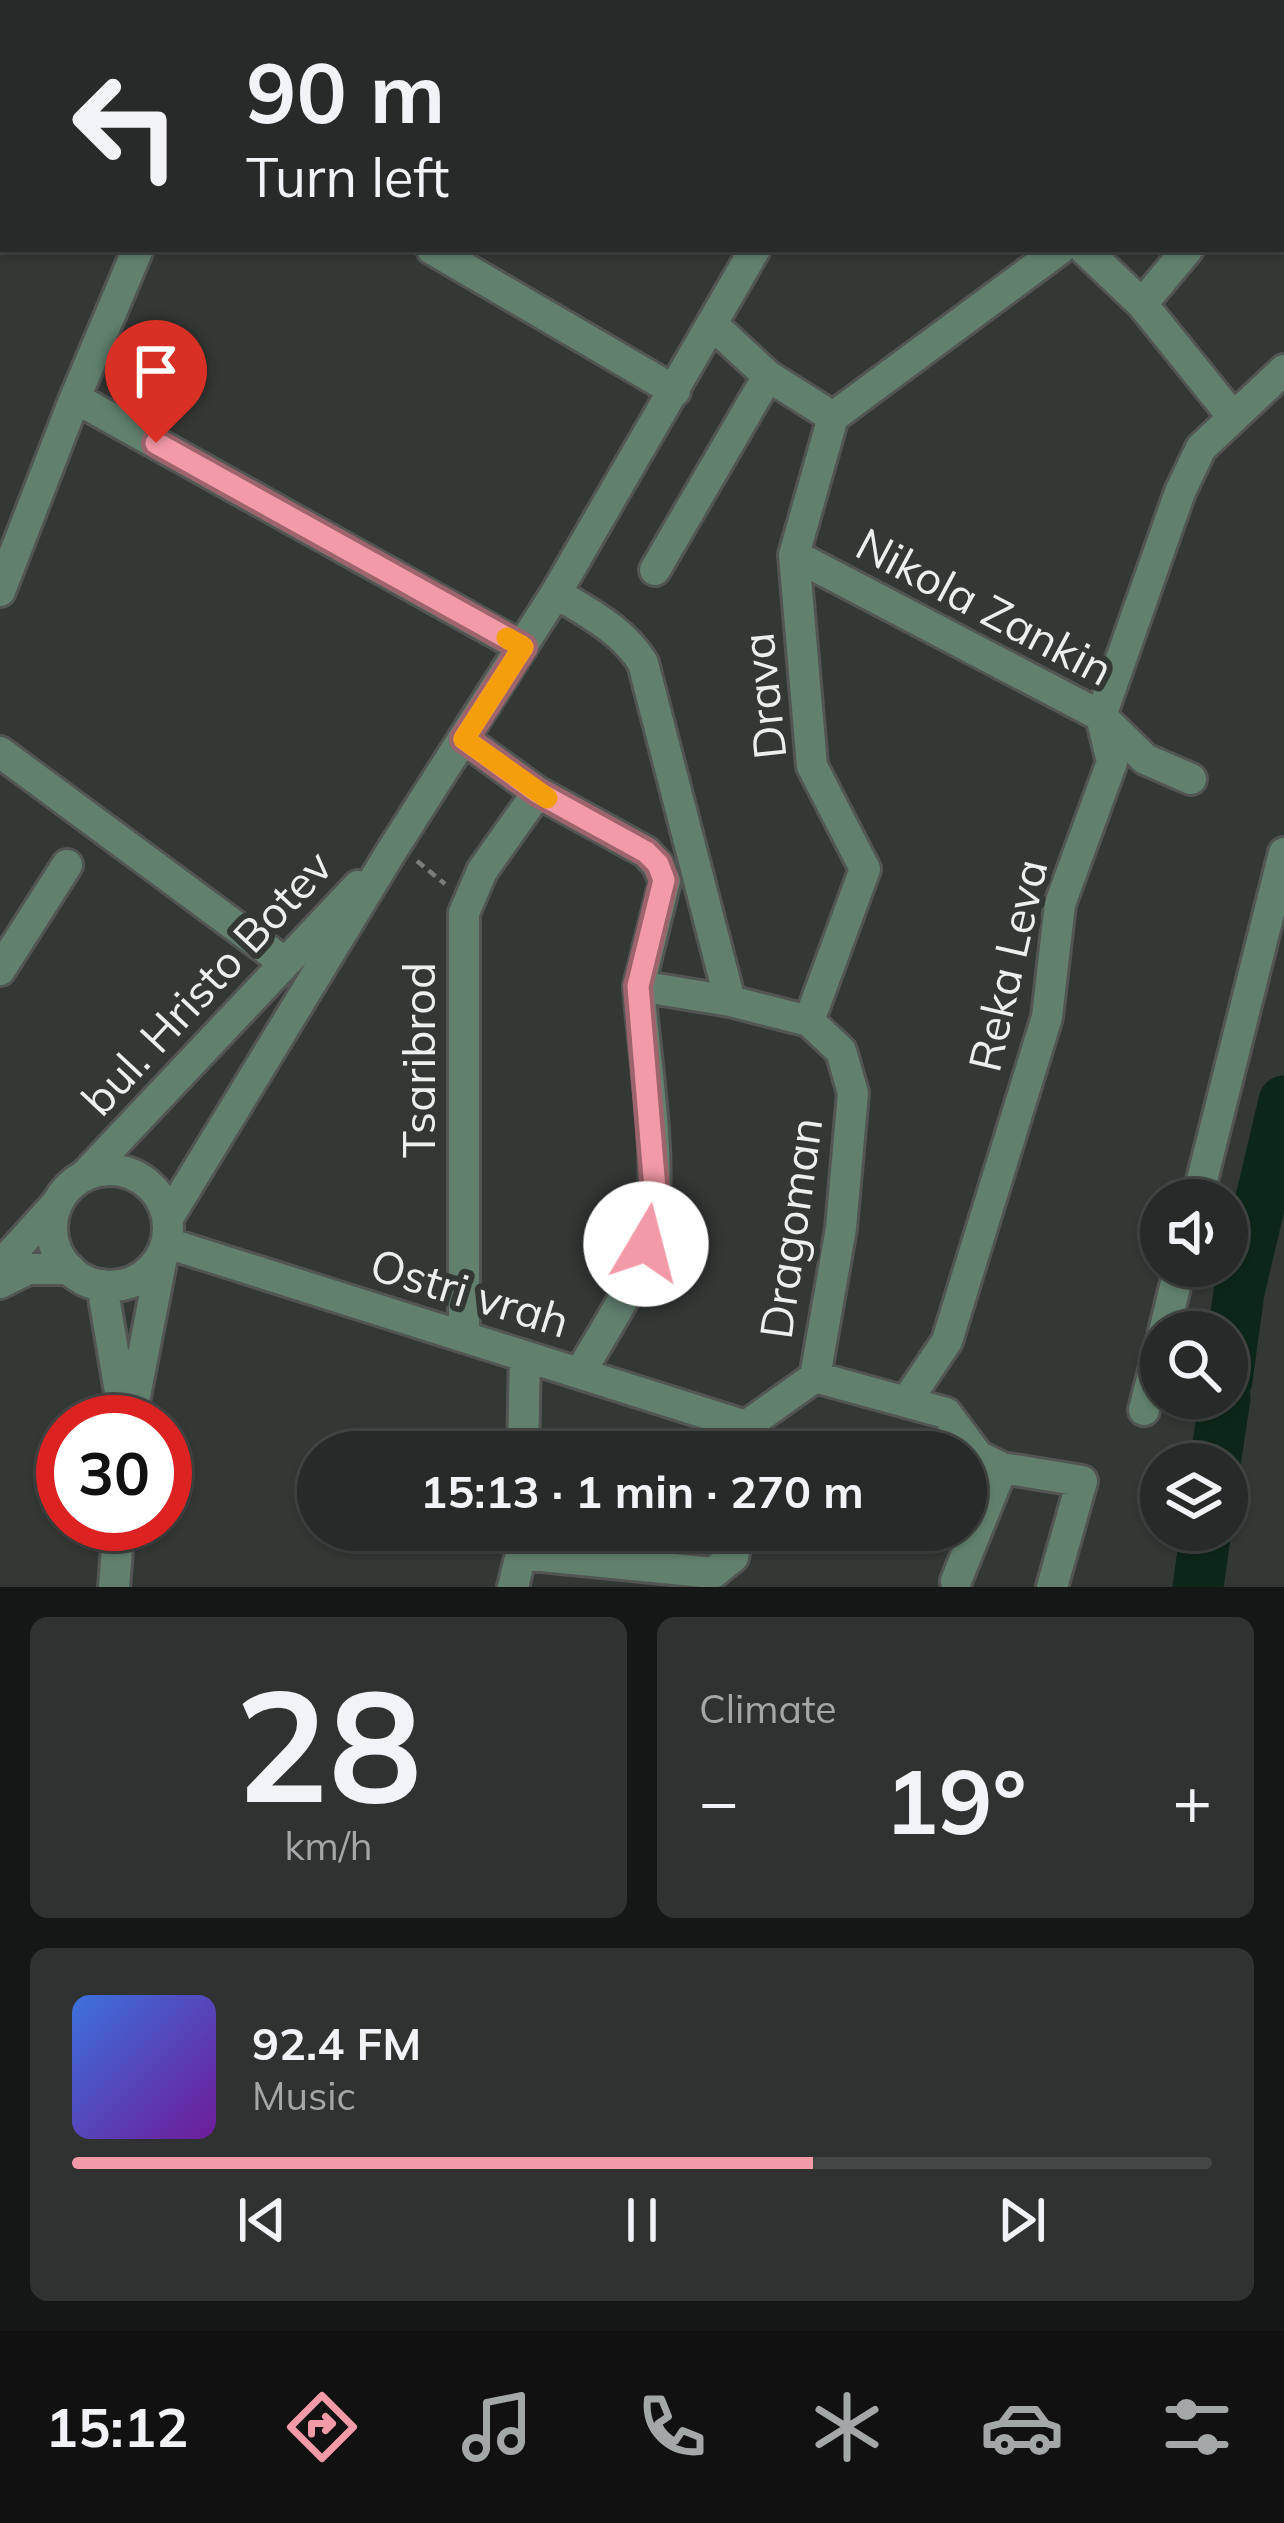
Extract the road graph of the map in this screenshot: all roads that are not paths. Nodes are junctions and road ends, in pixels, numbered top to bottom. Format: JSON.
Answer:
{"nodes":[{"id":1,"x":137,"y":252,"type":"edge"},
{"id":2,"x":437,"y":252,"type":"edge"},
{"id":3,"x":753,"y":252,"type":"edge"},
{"id":4,"x":1056,"y":252,"type":"edge"},
{"id":5,"x":1087,"y":252,"type":"edge"},
{"id":6,"x":1185,"y":252,"type":"edge"},
{"id":7,"x":1142,"y":304,"type":"junction"},
{"id":8,"x":712,"y":326,"type":"junction"},
{"id":9,"x":1284,"y":370,"type":"edge"},
{"id":10,"x":768,"y":376,"type":"junction"},
{"id":11,"x":676,"y":391,"type":"junction"},
{"id":12,"x":74,"y":398,"type":"junction"},
{"id":13,"x":833,"y":417,"type":"junction"},
{"id":14,"x":1233,"y":417,"type":"junction"},
{"id":15,"x":794,"y":554,"type":"junction"},
{"id":16,"x":655,"y":570,"type":"dead end"},
{"id":17,"x":0,"y":591,"type":"edge"},
{"id":18,"x":556,"y":593,"type":"junction"},
{"id":19,"x":523,"y":647,"type":"junction"},
{"id":20,"x":1101,"y":716,"type":"junction"},
{"id":21,"x":464,"y":739,"type":"junction"},
{"id":22,"x":0,"y":752,"type":"edge"},
{"id":23,"x":1191,"y":778,"type":"dead end"},
{"id":24,"x":530,"y":802,"type":"dead end"},
{"id":25,"x":394,"y":848,"type":"junction"},
{"id":26,"x":1284,"y":853,"type":"edge"},
{"id":27,"x":67,"y":865,"type":"dead end"},
{"id":28,"x":284,"y":962,"type":"junction"},
{"id":29,"x":0,"y":970,"type":"edge"},
{"id":30,"x":638,"y":986,"type":"junction"},
{"id":31,"x":730,"y":1000,"type":"junction"},
{"id":32,"x":809,"y":1021,"type":"junction"},
{"id":33,"x":86,"y":1174,"type":"junction"},
{"id":34,"x":1202,"y":1179,"type":"edge"},
{"id":35,"x":57,"y":1203,"type":"junction"},
{"id":36,"x":166,"y":1238,"type":"junction"},
{"id":37,"x":0,"y":1266,"type":"edge"},
{"id":38,"x":70,"y":1269,"type":"junction"},
{"id":39,"x":0,"y":1283,"type":"edge"},
{"id":40,"x":102,"y":1286,"type":"junction"},
{"id":41,"x":464,"y":1337,"type":"junction"},
{"id":42,"x":525,"y":1356,"type":"junction"},
{"id":43,"x":580,"y":1373,"type":"junction"},
{"id":44,"x":815,"y":1377,"type":"junction"},
{"id":45,"x":123,"y":1395,"type":"edge"},
{"id":46,"x":133,"y":1395,"type":"edge"},
{"id":47,"x":906,"y":1402,"type":"junction"},
{"id":48,"x":523,"y":1431,"type":"edge"},
{"id":49,"x":729,"y":1431,"type":"edge"},
{"id":50,"x":758,"y":1431,"type":"edge"},
{"id":51,"x":1002,"y":1468,"type":"junction"},
{"id":52,"x":117,"y":1551,"type":"edge"},
{"id":53,"x":520,"y":1551,"type":"edge"},
{"id":54,"x":577,"y":1551,"type":"edge"},
{"id":55,"x":734,"y":1551,"type":"edge"},
{"id":56,"x":956,"y":1581,"type":"dead end"},
{"id":57,"x":114,"y":1587,"type":"edge"},
{"id":58,"x":513,"y":1587,"type":"edge"},
{"id":59,"x":1052,"y":1587,"type":"edge"}],
"edges":[{"from":1,"to":12,"type":"street"},
{"from":2,"to":11,"type":"street"},
{"from":3,"to":8,"type":"street","name":"bul. Hristo Botev"},
{"from":4,"to":13,"type":"street"},
{"from":5,"to":7,"type":"street"},
{"from":6,"to":7,"type":"street"},
{"from":7,"to":14,"type":"street"},
{"from":8,"to":10,"type":"street"},
{"from":8,"to":11,"type":"street","name":"bul. Hristo Botev"},
{"from":9,"to":14,"type":"street","name":"Reka Leva"},
{"from":10,"to":13,"type":"street"},
{"from":10,"to":16,"type":"street"},
{"from":11,"to":18,"type":"street","name":"bul. Hristo Botev"},
{"from":12,"to":17,"type":"street"},
{"from":12,"to":19,"type":"street"},
{"from":13,"to":15,"type":"street","name":"Drava"},
{"from":14,"to":20,"type":"street","name":"Reka Leva"},
{"from":15,"to":20,"type":"street","name":"Nikola Zankin"},
{"from":15,"to":32,"type":"street","name":"Drava"},
{"from":18,"to":19,"type":"street","name":"bul. Hristo Botev"},
{"from":18,"to":31,"type":"street"},
{"from":19,"to":21,"type":"street","name":"bul. Hristo Botev"},
{"from":20,"to":23,"type":"street","name":"Nikola Zankin"},
{"from":20,"to":47,"type":"street","name":"Reka Leva"},
{"from":21,"to":25,"type":"street","name":"bul. Hristo Botev"},
{"from":21,"to":30,"type":"street"},
{"from":22,"to":28,"type":"street"},
{"from":24,"to":41,"type":"street","name":"Tsaribrod"},
{"from":25,"to":28,"type":"street","name":"bul. Hristo Botev"},
{"from":25,"to":36,"type":"street","name":"bul. Hristo Botev"},
{"from":26,"to":34,"type":"street"},
{"from":27,"to":29,"type":"street"},
{"from":28,"to":33,"type":"street","name":"bul. Hristo Botev"},
{"from":30,"to":31,"type":"street"},
{"from":30,"to":43,"type":"street"},
{"from":31,"to":32,"type":"street"},
{"from":32,"to":44,"type":"street","name":"Dragoman"},
{"from":33,"to":35,"type":"street"},
{"from":33,"to":36,"type":"street"},
{"from":35,"to":37,"type":"street"},
{"from":35,"to":38,"type":"street"},
{"from":36,"to":40,"type":"street"},
{"from":36,"to":41,"type":"street","name":"Ostri vrah"},
{"from":36,"to":46,"type":"street"},
{"from":38,"to":39,"type":"street"},
{"from":38,"to":40,"type":"street"},
{"from":40,"to":45,"type":"street"},
{"from":41,"to":42,"type":"street","name":"Ostri vrah"},
{"from":42,"to":43,"type":"street","name":"Ostri vrah"},
{"from":42,"to":48,"type":"street"},
{"from":43,"to":49,"type":"street","name":"Ostri vrah"},
{"from":44,"to":47,"type":"street"},
{"from":44,"to":50,"type":"street","name":"Dragoman"},
{"from":47,"to":51,"type":"street"},
{"from":51,"to":56,"type":"street"},
{"from":51,"to":59,"type":"street"},
{"from":52,"to":57,"type":"street"},
{"from":53,"to":58,"type":"street"},
{"from":54,"to":55,"type":"street"}]}
